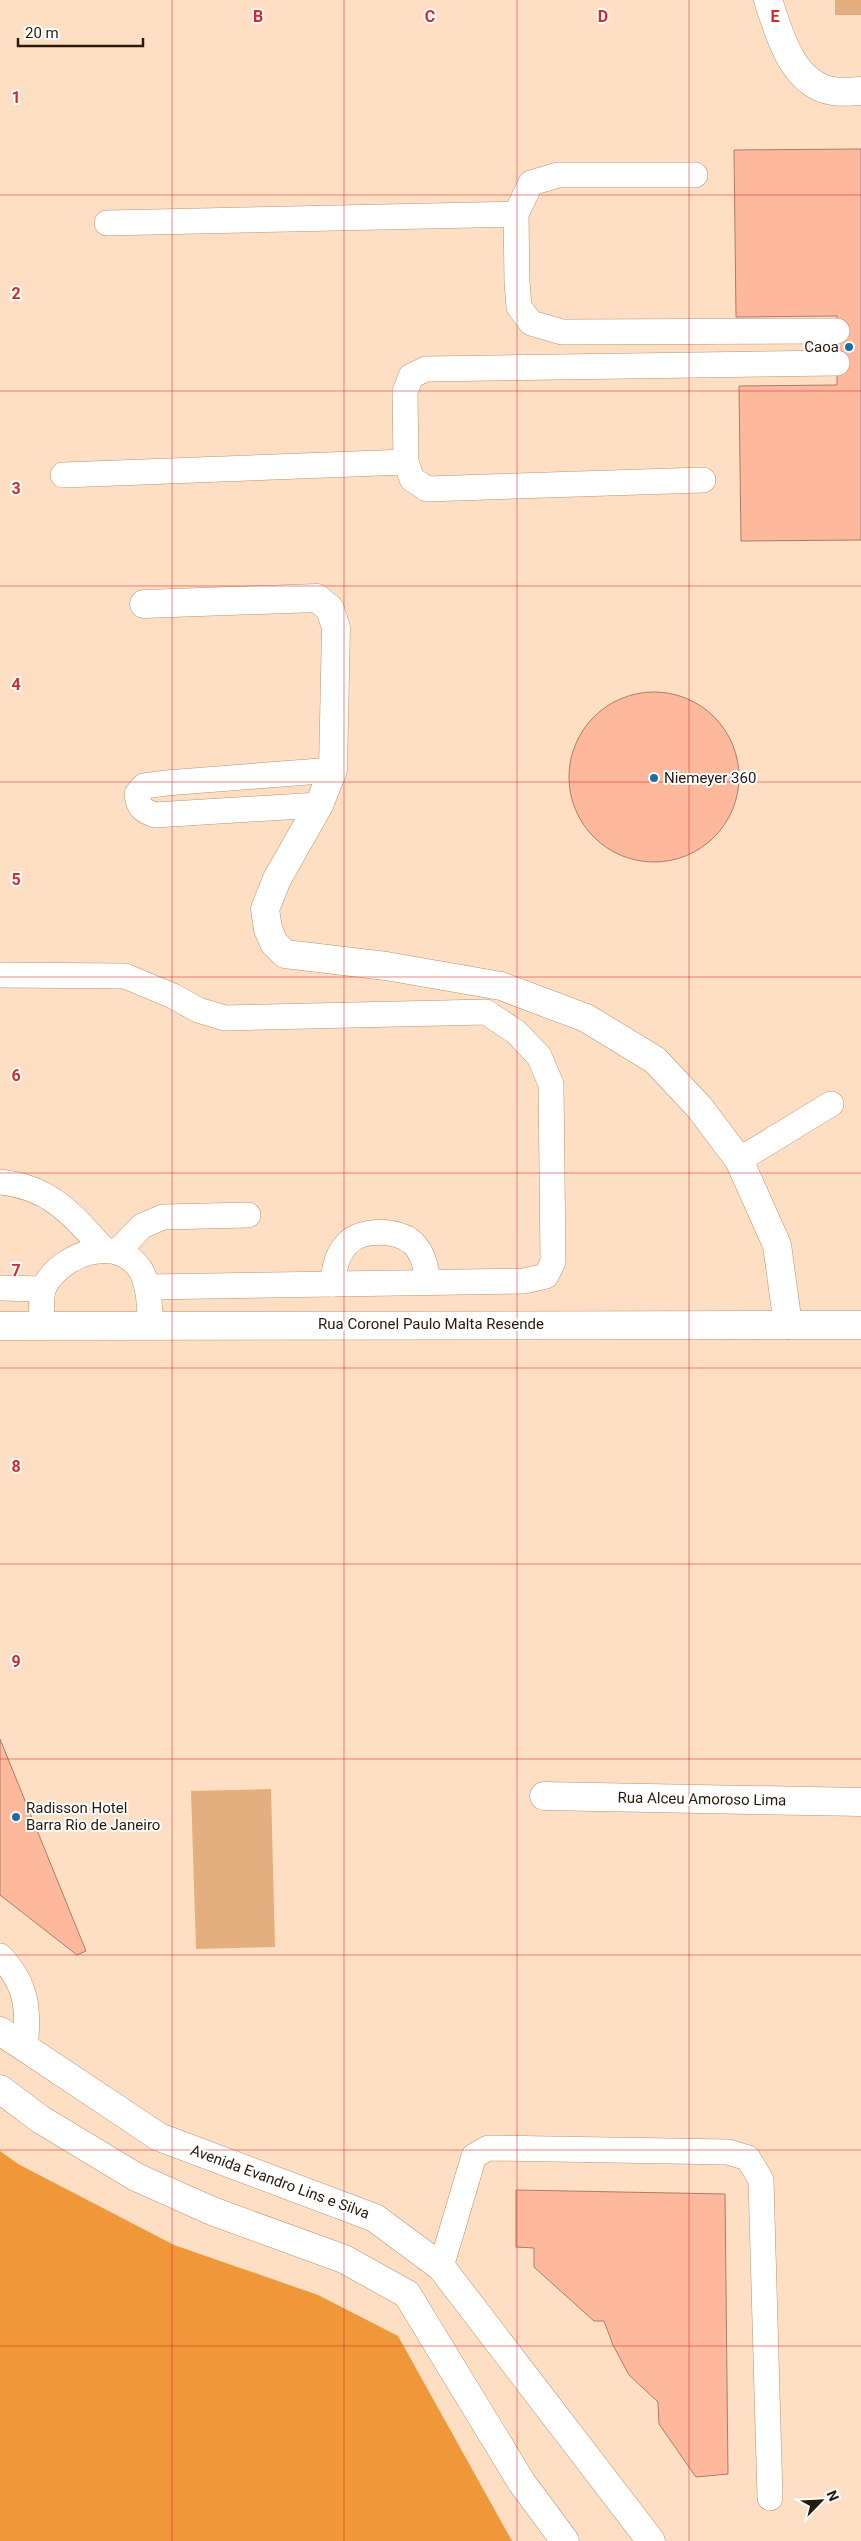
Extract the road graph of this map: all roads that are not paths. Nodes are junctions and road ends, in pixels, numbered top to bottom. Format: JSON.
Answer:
{"nodes":[{"id":1,"x":768,"y":0,"type":"edge"},
{"id":2,"x":861,"y":91,"type":"edge"},
{"id":3,"x":696,"y":175,"type":"dead end"},
{"id":4,"x":516,"y":214,"type":"junction"},
{"id":5,"x":107,"y":223,"type":"dead end"},
{"id":6,"x":837,"y":331,"type":"dead end"},
{"id":7,"x":837,"y":363,"type":"dead end"},
{"id":8,"x":406,"y":462,"type":"junction"},
{"id":9,"x":63,"y":475,"type":"dead end"},
{"id":10,"x":703,"y":480,"type":"dead end"},
{"id":11,"x":144,"y":604,"type":"dead end"},
{"id":12,"x":333,"y":770,"type":"junction"},
{"id":13,"x":318,"y":805,"type":"junction"},
{"id":14,"x":0,"y":975,"type":"edge"},
{"id":15,"x":831,"y":1104,"type":"dead end"},
{"id":16,"x":739,"y":1160,"type":"junction"},
{"id":17,"x":0,"y":1182,"type":"edge"},
{"id":18,"x":248,"y":1215,"type":"dead end"},
{"id":19,"x":111,"y":1250,"type":"junction"},
{"id":20,"x":428,"y":1282,"type":"junction"},
{"id":21,"x":333,"y":1284,"type":"junction"},
{"id":22,"x":147,"y":1287,"type":"junction"},
{"id":23,"x":0,"y":1288,"type":"edge"},
{"id":24,"x":43,"y":1289,"type":"junction"},
{"id":25,"x":861,"y":1324,"type":"edge"},
{"id":26,"x":152,"y":1325,"type":"junction"},
{"id":27,"x":788,"y":1325,"type":"junction"},
{"id":28,"x":0,"y":1326,"type":"edge"},
{"id":29,"x":42,"y":1326,"type":"junction"},
{"id":30,"x":544,"y":1796,"type":"dead end"},
{"id":31,"x":861,"y":1802,"type":"edge"},
{"id":32,"x":0,"y":1956,"type":"edge"},
{"id":33,"x":0,"y":2031,"type":"edge"},
{"id":34,"x":25,"y":2049,"type":"junction"},
{"id":35,"x":0,"y":2089,"type":"edge"},
{"id":36,"x":441,"y":2267,"type":"junction"},
{"id":37,"x":770,"y":2498,"type":"dead end"},
{"id":38,"x":565,"y":2541,"type":"edge"},
{"id":39,"x":651,"y":2541,"type":"edge"}],
"edges":[{"from":1,"to":2,"type":"street"},
{"from":3,"to":4,"type":"lane"},
{"from":4,"to":5,"type":"lane"},
{"from":4,"to":6,"type":"lane"},
{"from":7,"to":8,"type":"lane"},
{"from":8,"to":9,"type":"lane"},
{"from":8,"to":10,"type":"lane"},
{"from":11,"to":12,"type":"street"},
{"from":12,"to":13,"type":"street"},
{"from":12,"to":13,"type":"lane"},
{"from":13,"to":16,"type":"street"},
{"from":14,"to":20,"type":"lane"},
{"from":15,"to":16,"type":"lane"},
{"from":16,"to":27,"type":"street"},
{"from":17,"to":19,"type":"lane"},
{"from":18,"to":19,"type":"lane"},
{"from":19,"to":22,"type":"lane"},
{"from":19,"to":24,"type":"lane"},
{"from":20,"to":21,"type":"lane"},
{"from":20,"to":21,"type":"lane"},
{"from":21,"to":22,"type":"lane"},
{"from":22,"to":26,"type":"lane"},
{"from":23,"to":24,"type":"lane"},
{"from":24,"to":29,"type":"lane"},
{"from":25,"to":27,"type":"street","name":"Rua Coronel Paulo Malta Resende"},
{"from":26,"to":27,"type":"street","name":"Rua Coronel Paulo Malta Resende"},
{"from":26,"to":29,"type":"street","name":"Rua Coronel Paulo Malta Resende"},
{"from":28,"to":29,"type":"street","name":"Rua Coronel Paulo Malta Resende"},
{"from":30,"to":31,"type":"street","name":"Rua Alceu Amoroso Lima"},
{"from":32,"to":34,"type":"lane"},
{"from":33,"to":34,"type":"street","name":"Avenida Evandro Lins e Silva"},
{"from":34,"to":36,"type":"street","name":"Avenida Evandro Lins e Silva"},
{"from":35,"to":38,"type":"street"},
{"from":36,"to":37,"type":"lane"},
{"from":36,"to":39,"type":"street","name":"Avenida Evandro Lins e Silva"}]}
